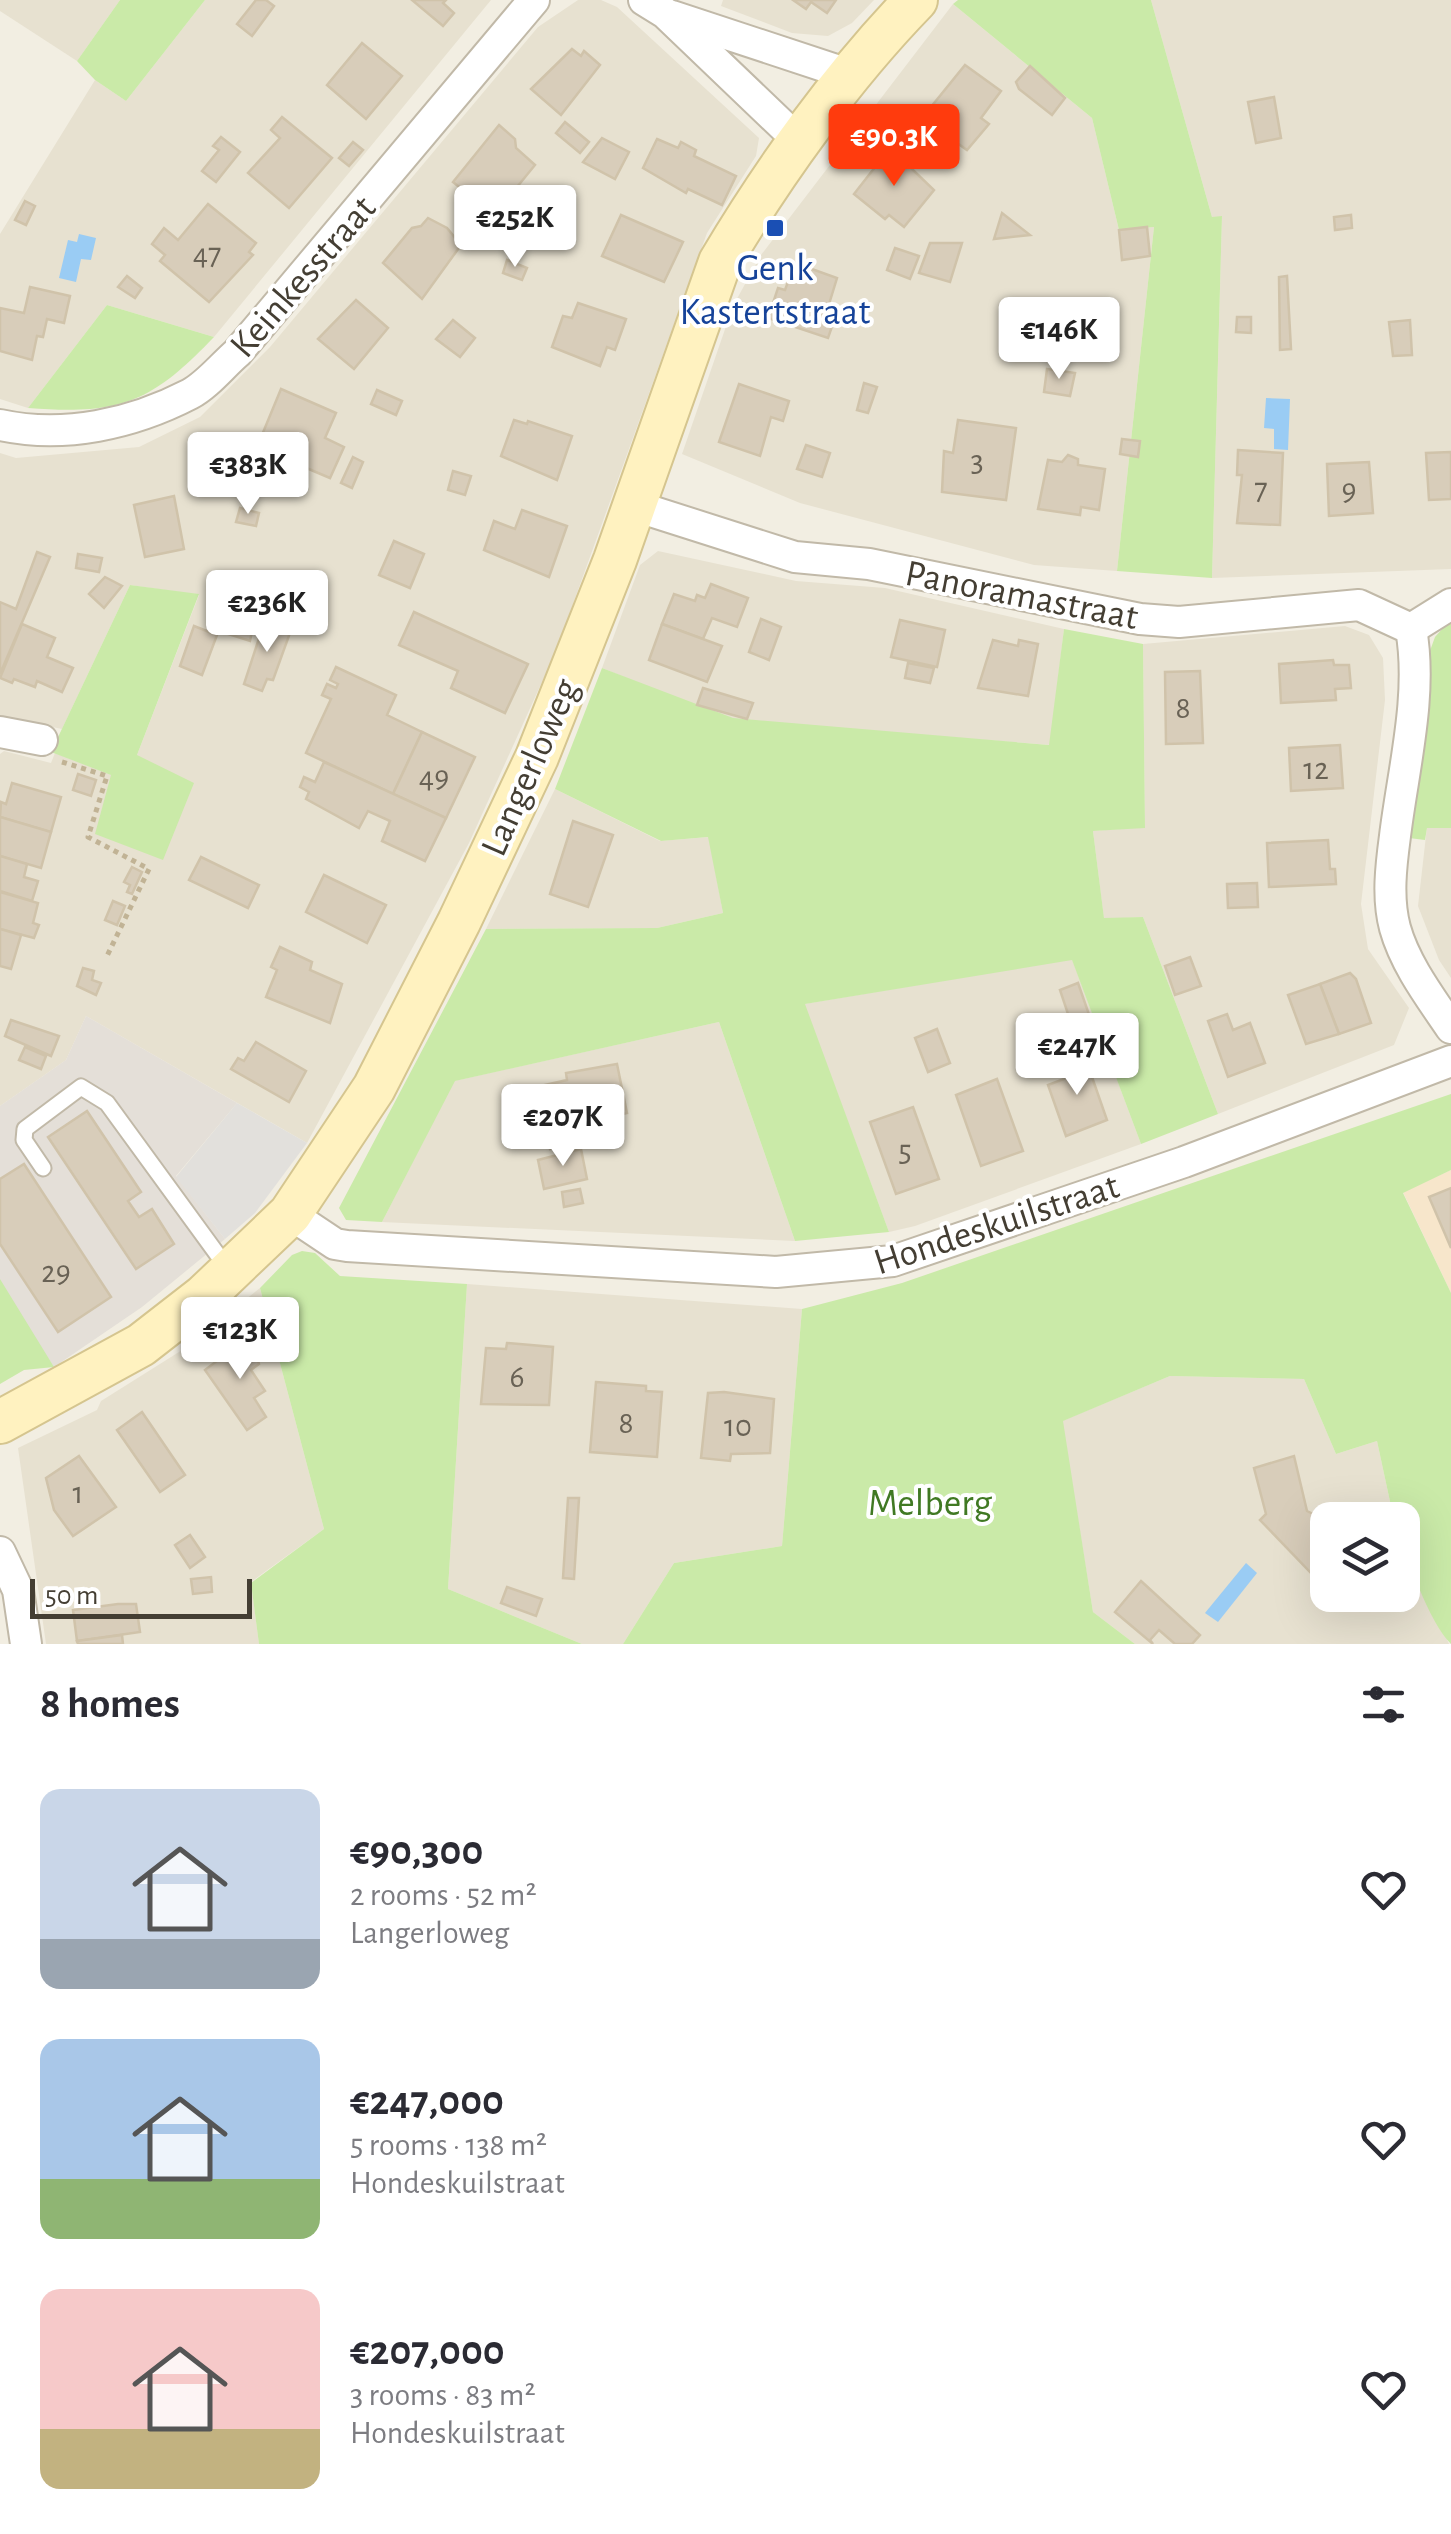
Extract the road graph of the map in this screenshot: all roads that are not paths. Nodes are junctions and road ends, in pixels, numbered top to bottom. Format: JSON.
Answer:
{"nodes":[{"id":1,"x":534,"y":0,"type":"edge"},
{"id":2,"x":916,"y":0,"type":"edge"},
{"id":3,"x":654,"y":7,"type":"edge"},
{"id":4,"x":851,"y":75,"type":"junction"},
{"id":5,"x":801,"y":144,"type":"junction"},
{"id":6,"x":0,"y":425,"type":"edge"},
{"id":7,"x":635,"y":506,"type":"junction"},
{"id":8,"x":1451,"y":604,"type":"edge"},
{"id":9,"x":1412,"y":630,"type":"junction"},
{"id":10,"x":0,"y":732,"type":"edge"},
{"id":11,"x":50,"y":750,"type":"road end"},
{"id":12,"x":1451,"y":1028,"type":"edge"},
{"id":13,"x":1451,"y":1062,"type":"edge"},
{"id":14,"x":43,"y":1168,"type":"dead end"},
{"id":15,"x":290,"y":1214,"type":"junction"},
{"id":16,"x":230,"y":1271,"type":"junction"},
{"id":17,"x":0,"y":1422,"type":"edge"},
{"id":18,"x":0,"y":1552,"type":"edge"},
{"id":19,"x":26,"y":1644,"type":"edge"}],
"edges":[{"from":1,"to":6,"type":"street","name":"Keinkesstraat"},
{"from":2,"to":4,"type":"street","name":"Langerloweg"},
{"from":3,"to":4,"type":"street"},
{"from":3,"to":5,"type":"street"},
{"from":4,"to":5,"type":"street","name":"Langerloweg"},
{"from":5,"to":7,"type":"street","name":"Langerloweg"},
{"from":7,"to":9,"type":"street","name":"Panoramastraat"},
{"from":7,"to":15,"type":"street","name":"Langerloweg"},
{"from":8,"to":9,"type":"street"},
{"from":9,"to":12,"type":"street"},
{"from":10,"to":11,"type":"street"},
{"from":13,"to":15,"type":"street","name":"Hondeskuilstraat"},
{"from":14,"to":16,"type":"lane"},
{"from":15,"to":16,"type":"street","name":"Langerloweg"},
{"from":16,"to":17,"type":"street","name":"Langerloweg"},
{"from":18,"to":19,"type":"street"}]}
